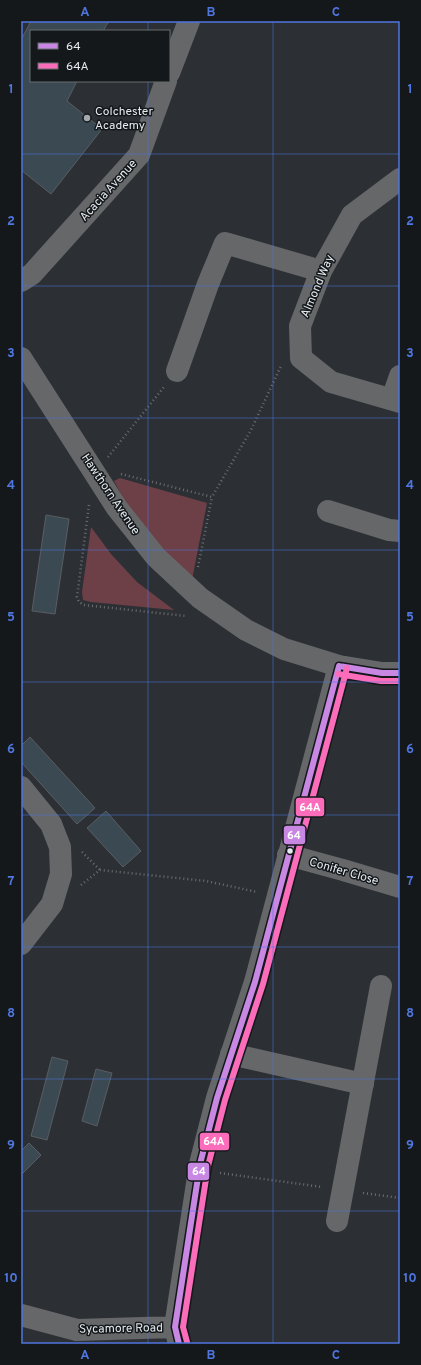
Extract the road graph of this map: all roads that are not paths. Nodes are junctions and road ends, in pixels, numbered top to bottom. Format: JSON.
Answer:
{"nodes":[{"id":1,"x":189,"y":21,"type":"edge"},
{"id":2,"x":170,"y":70,"type":"edge"},
{"id":3,"x":166,"y":82,"type":"edge"},
{"id":4,"x":400,"y":179,"type":"edge"},
{"id":5,"x":321,"y":271,"type":"junction"},
{"id":6,"x":21,"y":281,"type":"edge"},
{"id":7,"x":21,"y":358,"type":"edge"},
{"id":8,"x":176,"y":371,"type":"road end"},
{"id":9,"x":400,"y":376,"type":"edge"},
{"id":10,"x":396,"y":401,"type":"edge"},
{"id":11,"x":328,"y":511,"type":"dead end"},
{"id":12,"x":400,"y":531,"type":"edge"},
{"id":13,"x":339,"y":666,"type":"junction"},
{"id":14,"x":400,"y":673,"type":"edge"},
{"id":15,"x":21,"y":787,"type":"edge"},
{"id":16,"x":288,"y":855,"type":"junction"},
{"id":17,"x":400,"y":887,"type":"edge"},
{"id":18,"x":21,"y":944,"type":"edge"},
{"id":19,"x":381,"y":986,"type":"dead end"},
{"id":20,"x":231,"y":1054,"type":"junction"},
{"id":21,"x":362,"y":1084,"type":"junction"},
{"id":22,"x":337,"y":1222,"type":"dead end"},
{"id":23,"x":21,"y":1315,"type":"edge"},
{"id":24,"x":177,"y":1336,"type":"edge"}],
"edges":[{"from":1,"to":2,"type":"street"},
{"from":3,"to":6,"type":"street","name":"Acacia Avenue"},
{"from":4,"to":5,"type":"street","name":"Almond Way"},
{"from":5,"to":8,"type":"street"},
{"from":5,"to":10,"type":"street","name":"Almond Way"},
{"from":7,"to":13,"type":"street","name":"Hawthorn Avenue"},
{"from":9,"to":10,"type":"street"},
{"from":11,"to":12,"type":"street"},
{"from":13,"to":14,"type":"street","name":"Hawthorn Avenue"},
{"from":13,"to":16,"type":"street"},
{"from":15,"to":18,"type":"street"},
{"from":16,"to":17,"type":"street","name":"Conifer Close"},
{"from":16,"to":20,"type":"street"},
{"from":19,"to":21,"type":"street"},
{"from":20,"to":21,"type":"street"},
{"from":20,"to":24,"type":"street"},
{"from":21,"to":22,"type":"street"},
{"from":23,"to":24,"type":"street","name":"Sycamore Road"}]}
